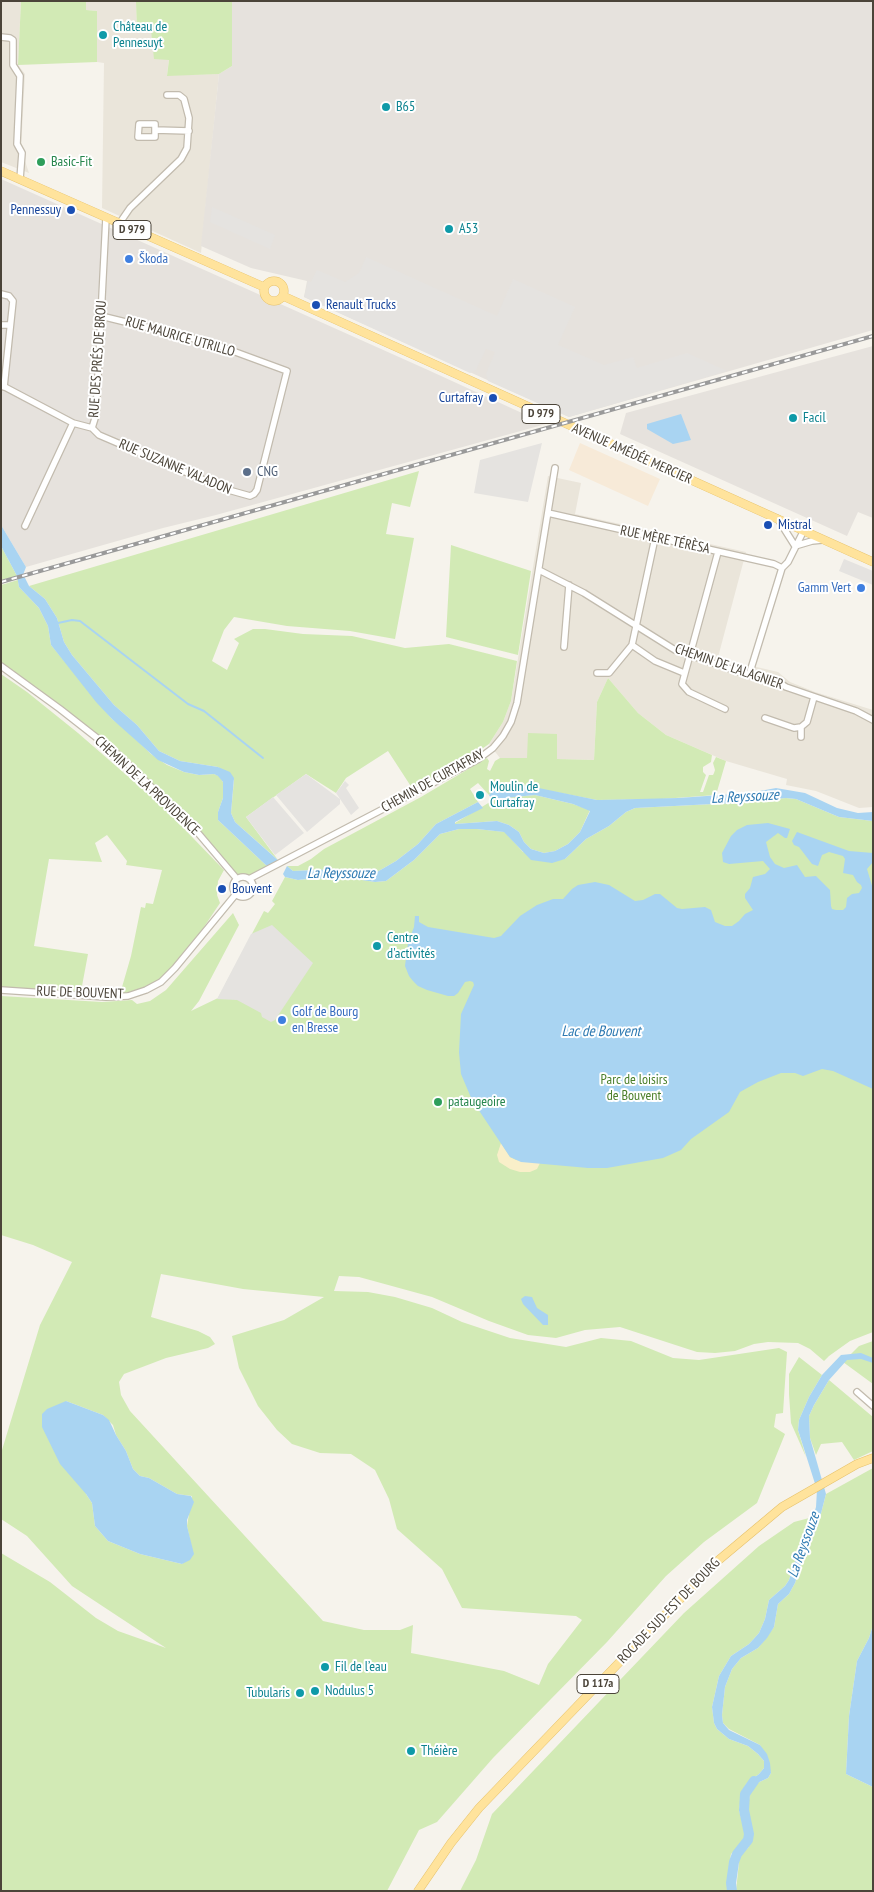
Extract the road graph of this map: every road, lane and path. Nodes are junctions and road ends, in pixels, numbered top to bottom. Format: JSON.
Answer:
{"nodes":[{"id":1,"x":1,"y":37,"type":"edge"},
{"id":2,"x":167,"y":95,"type":"dead end"},
{"id":3,"x":155,"y":130,"type":"dead end"},
{"id":4,"x":188,"y":131,"type":"junction"},
{"id":5,"x":1,"y":171,"type":"edge"},
{"id":6,"x":20,"y":179,"type":"junction"},
{"id":7,"x":106,"y":218,"type":"junction"},
{"id":8,"x":119,"y":224,"type":"junction"},
{"id":9,"x":264,"y":287,"type":"junction"},
{"id":10,"x":1,"y":294,"type":"edge"},
{"id":11,"x":283,"y":296,"type":"junction"},
{"id":12,"x":101,"y":316,"type":"junction"},
{"id":13,"x":1,"y":324,"type":"edge"},
{"id":14,"x":10,"y":325,"type":"junction"},
{"id":15,"x":4,"y":357,"type":"edge"},
{"id":16,"x":287,"y":372,"type":"joint"},
{"id":17,"x":3,"y":386,"type":"edge"},
{"id":18,"x":73,"y":423,"type":"junction"},
{"id":19,"x":92,"y":428,"type":"junction"},
{"id":20,"x":555,"y":468,"type":"dead end"},
{"id":21,"x":548,"y":513,"type":"junction"},
{"id":22,"x":778,"y":519,"type":"junction"},
{"id":23,"x":25,"y":526,"type":"dead end"},
{"id":24,"x":804,"y":530,"type":"junction"},
{"id":25,"x":655,"y":538,"type":"junction"},
{"id":26,"x":824,"y":540,"type":"junction"},
{"id":27,"x":795,"y":546,"type":"junction"},
{"id":28,"x":718,"y":552,"type":"junction"},
{"id":29,"x":873,"y":562,"type":"edge"},
{"id":30,"x":782,"y":568,"type":"junction"},
{"id":31,"x":539,"y":570,"type":"junction"},
{"id":32,"x":569,"y":585,"type":"junction"},
{"id":33,"x":636,"y":626,"type":"junction"},
{"id":34,"x":632,"y":645,"type":"junction"},
{"id":35,"x":564,"y":647,"type":"dead end"},
{"id":36,"x":690,"y":656,"type":"junction"},
{"id":37,"x":1,"y":666,"type":"edge"},
{"id":38,"x":597,"y":673,"type":"dead end"},
{"id":39,"x":684,"y":673,"type":"junction"},
{"id":40,"x":750,"y":675,"type":"junction"},
{"id":41,"x":814,"y":697,"type":"junction"},
{"id":42,"x":726,"y":709,"type":"dead end"},
{"id":43,"x":765,"y":718,"type":"dead end"},
{"id":44,"x":873,"y":720,"type":"edge"},
{"id":45,"x":801,"y":727,"type":"junction"},
{"id":46,"x":801,"y":737,"type":"dead end"},
{"id":47,"x":237,"y":879,"type":"junction"},
{"id":48,"x":249,"y":880,"type":"junction"},
{"id":49,"x":236,"y":894,"type":"junction"},
{"id":50,"x":1,"y":990,"type":"edge"},
{"id":51,"x":857,"y":1392,"type":"dead end"},
{"id":52,"x":873,"y":1406,"type":"edge"},
{"id":53,"x":873,"y":1458,"type":"edge"},
{"id":54,"x":418,"y":1891,"type":"edge"}],
"edges":[{"from":1,"to":6,"type":"street"},
{"from":2,"to":4,"type":"street"},
{"from":3,"to":4,"type":"street"},
{"from":4,"to":8,"type":"street"},
{"from":5,"to":6,"type":"main road","number":"D 979"},
{"from":6,"to":7,"type":"main road","number":"D 979"},
{"from":7,"to":8,"type":"main road","number":"D 979"},
{"from":7,"to":12,"type":"street","name":"RUE DES PRÉS DE BROU"},
{"from":8,"to":9,"type":"main road","number":"D 979"},
{"from":9,"to":11,"type":"main road"},
{"from":9,"to":11,"type":"main road"},
{"from":10,"to":14,"type":"street"},
{"from":11,"to":22,"type":"main road","name":"AVENUE AMÉDÉE MERCIER","number":"D 979"},
{"from":12,"to":16,"type":"street","name":"RUE MAURICE UTRILLO"},
{"from":12,"to":19,"type":"street","name":"RUE DES PRÉS DE BROU"},
{"from":13,"to":14,"type":"street"},
{"from":14,"to":15,"type":"street"},
{"from":15,"to":17,"type":"street"},
{"from":16,"to":19,"type":"street","name":"RUE SUZANNE VALADON"},
{"from":17,"to":18,"type":"street","name":"RUE DES PRÉS DE BROU"},
{"from":18,"to":19,"type":"street","name":"RUE DES PRÉS DE BROU"},
{"from":18,"to":23,"type":"street"},
{"from":20,"to":21,"type":"street","name":"CHEMIN DE CURTAFRAY"},
{"from":21,"to":25,"type":"street","name":"RUE MÈRE TÉRÈSA"},
{"from":21,"to":31,"type":"street","name":"CHEMIN DE CURTAFRAY"},
{"from":22,"to":24,"type":"main road","name":"AVENUE AMÉDÉE MERCIER","number":"D 979"},
{"from":22,"to":27,"type":"street"},
{"from":24,"to":26,"type":"main road","name":"AVENUE AMÉDÉE MERCIER","number":"D 979"},
{"from":24,"to":27,"type":"street"},
{"from":25,"to":28,"type":"street","name":"RUE MÈRE TÉRÈSA"},
{"from":25,"to":33,"type":"street"},
{"from":26,"to":27,"type":"street"},
{"from":26,"to":29,"type":"main road","name":"AVENUE AMÉDÉE MERCIER","number":"D 979"},
{"from":27,"to":30,"type":"street"},
{"from":28,"to":30,"type":"street","name":"RUE MÈRE TÉRÈSA"},
{"from":28,"to":36,"type":"street"},
{"from":30,"to":40,"type":"street"},
{"from":31,"to":32,"type":"street","name":"CHEMIN DE L'ALAGNIER"},
{"from":31,"to":48,"type":"street","name":"CHEMIN DE CURTAFRAY"},
{"from":32,"to":33,"type":"street","name":"CHEMIN DE L'ALAGNIER"},
{"from":32,"to":35,"type":"street"},
{"from":33,"to":34,"type":"street"},
{"from":33,"to":36,"type":"street","name":"CHEMIN DE L'ALAGNIER"},
{"from":34,"to":38,"type":"street"},
{"from":34,"to":39,"type":"street"},
{"from":36,"to":39,"type":"street"},
{"from":36,"to":40,"type":"street","name":"CHEMIN DE L'ALAGNIER"},
{"from":37,"to":47,"type":"street","name":"CHEMIN DE LA PROVIDENCE"},
{"from":39,"to":42,"type":"street"},
{"from":40,"to":41,"type":"street","name":"CHEMIN DE L'ALAGNIER"},
{"from":41,"to":44,"type":"street","name":"CHEMIN DE L'ALAGNIER"},
{"from":41,"to":45,"type":"street"},
{"from":43,"to":45,"type":"street"},
{"from":45,"to":46,"type":"street"},
{"from":47,"to":48,"type":"street"},
{"from":47,"to":49,"type":"street"},
{"from":48,"to":49,"type":"street"},
{"from":49,"to":50,"type":"street","name":"RUE DE BOUVENT"},
{"from":51,"to":52,"type":"street"},
{"from":53,"to":54,"type":"main road","name":"ROCADE SUD-EST DE BOURG","number":"D 117a"}]}
